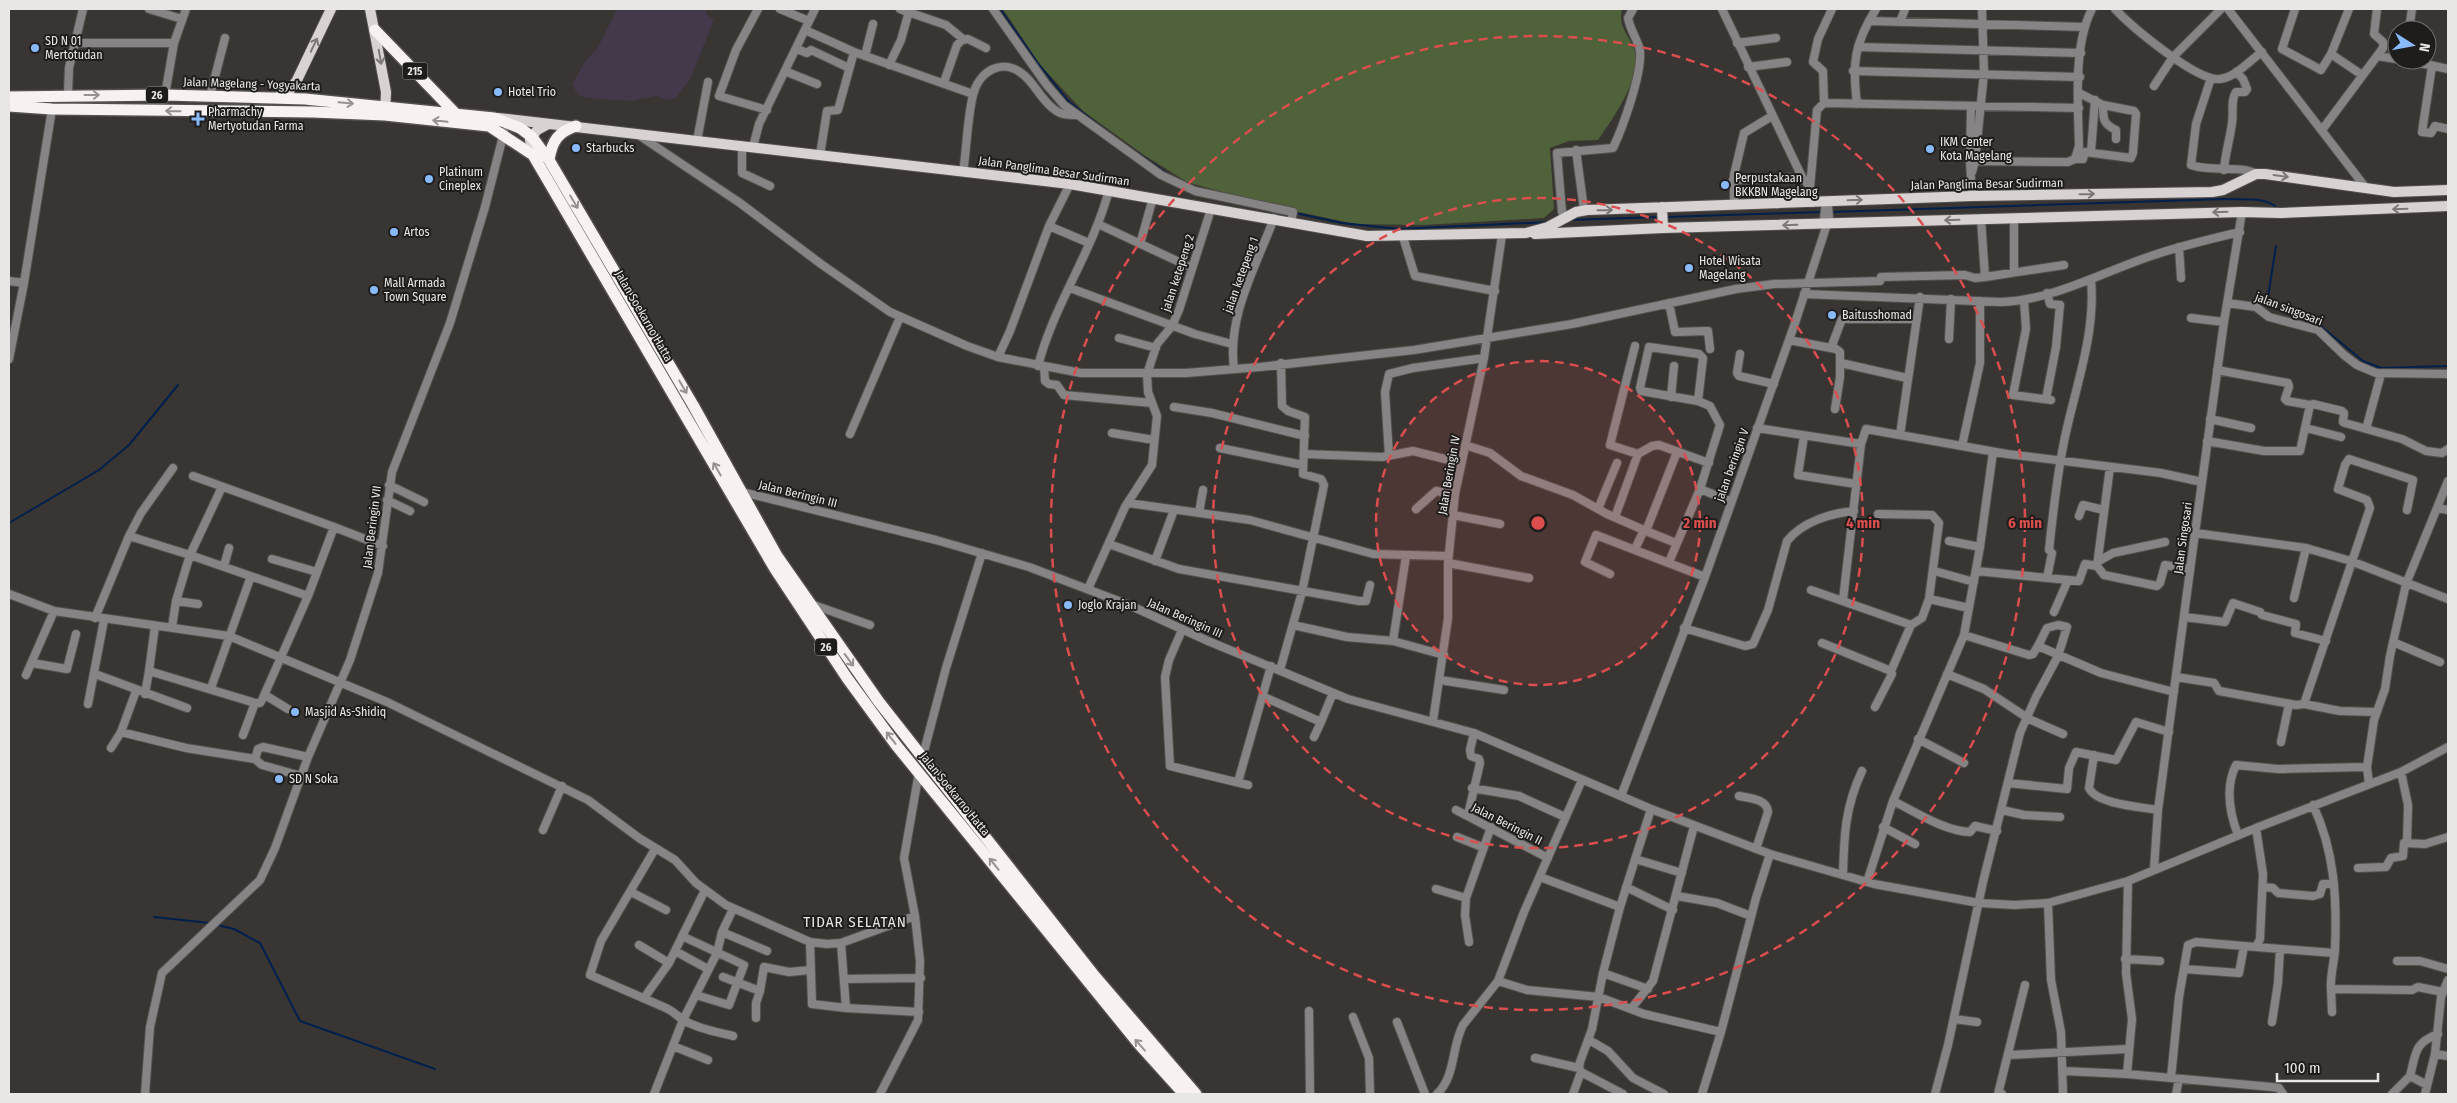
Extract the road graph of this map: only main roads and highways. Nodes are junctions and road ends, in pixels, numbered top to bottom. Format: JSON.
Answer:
{"nodes":[{"id":1,"x":332,"y":9,"type":"edge"},
{"id":2,"x":370,"y":9,"type":"edge"},
{"id":3,"x":375,"y":30,"type":"junction"},
{"id":4,"x":297,"y":80,"type":"junction"},
{"id":5,"x":9,"y":96,"type":"edge"},
{"id":6,"x":272,"y":98,"type":"junction"},
{"id":7,"x":295,"y":98,"type":"junction"},
{"id":8,"x":9,"y":106,"type":"edge"},
{"id":9,"x":386,"y":111,"type":"junction"},
{"id":10,"x":313,"y":112,"type":"junction"},
{"id":11,"x":455,"y":113,"type":"junction"},
{"id":12,"x":491,"y":122,"type":"junction"},
{"id":13,"x":548,"y":124,"type":"junction"},
{"id":14,"x":506,"y":126,"type":"junction"},
{"id":15,"x":576,"y":126,"type":"junction"},
{"id":16,"x":520,"y":128,"type":"junction"},
{"id":17,"x":532,"y":137,"type":"junction"},
{"id":18,"x":533,"y":155,"type":"junction"},
{"id":19,"x":549,"y":160,"type":"junction"},
{"id":20,"x":2448,"y":190,"type":"edge"},
{"id":21,"x":2448,"y":206,"type":"edge"},
{"id":22,"x":1662,"y":207,"type":"junction"},
{"id":23,"x":1566,"y":218,"type":"junction"},
{"id":24,"x":1663,"y":228,"type":"junction"},
{"id":25,"x":1526,"y":233,"type":"junction"},
{"id":26,"x":1572,"y":234,"type":"junction"},
{"id":27,"x":619,"y":289,"type":"junction"},
{"id":28,"x":736,"y":492,"type":"junction"},
{"id":29,"x":1165,"y":1065,"type":"junction"},
{"id":30,"x":1184,"y":1094,"type":"edge"},
{"id":31,"x":1196,"y":1094,"type":"edge"}],
"edges":[{"from":4,"to":1,"type":"main road","one_way":true},
{"from":2,"to":3,"type":"main road","number":"215"},
{"from":3,"to":9,"type":"main road","number":"215","one_way":true},
{"from":3,"to":11,"type":"highway","number":"215"},
{"from":4,"to":6,"type":"main road"},
{"from":4,"to":7,"type":"main road"},
{"from":5,"to":6,"type":"highway","name":"Jalan Magelang - Yogyakarta","number":"26","one_way":true},
{"from":6,"to":7,"type":"highway","name":"Jalan Magelang - Yogyakarta","number":"26"},
{"from":7,"to":9,"type":"highway","name":"Jalan Magelang - Yogyakarta","number":"26","one_way":true},
{"from":7,"to":10,"type":"main road"},
{"from":10,"to":8,"type":"highway","name":"Jalan Magelang - Yogyakarta","number":"26","one_way":true},
{"from":9,"to":10,"type":"highway","name":"Jalan Magelang - Yogyakarta","number":"26"},
{"from":9,"to":11,"type":"highway","name":"Jalan Magelang - Yogyakarta","number":"26"},
{"from":12,"to":9,"type":"highway","name":"Jalan Magelang - Yogyakarta","number":"26","one_way":true},
{"from":11,"to":12,"type":"highway","name":"Jalan Magelang - Yogyakarta","number":"26"},
{"from":12,"to":14,"type":"highway","number":"26"},
{"from":12,"to":14,"type":"main road"},
{"from":13,"to":14,"type":"main road"},
{"from":13,"to":15,"type":"main road","name":"Jalan Panglima Besar Sudirman"},
{"from":13,"to":16,"type":"main road"},
{"from":13,"to":17,"type":"main road"},
{"from":14,"to":16,"type":"highway","number":"26"},
{"from":14,"to":18,"type":"highway","number":"26"},
{"from":15,"to":19,"type":"highway"},
{"from":15,"to":25,"type":"main road","name":"Jalan Panglima Besar Sudirman"},
{"from":16,"to":17,"type":"highway","number":"26"},
{"from":17,"to":18,"type":"main road"},
{"from":17,"to":19,"type":"highway","number":"26"},
{"from":18,"to":27,"type":"highway","name":"Jalan Soekarno Hatta","number":"26"},
{"from":19,"to":27,"type":"highway","name":"Jalan Soekarno Hatta","number":"26","one_way":true},
{"from":22,"to":20,"type":"main road","name":"Jalan Panglima Besar Sudirman","one_way":true},
{"from":21,"to":24,"type":"main road","name":"Jalan Panglima Besar Sudirman","one_way":true},
{"from":23,"to":22,"type":"main road","name":"Jalan Panglima Besar Sudirman","one_way":true},
{"from":22,"to":24,"type":"main road"},
{"from":23,"to":25,"type":"main road","name":"Jalan Panglima Besar Sudirman"},
{"from":23,"to":26,"type":"main road"},
{"from":24,"to":26,"type":"main road","name":"Jalan Panglima Besar Sudirman"},
{"from":25,"to":26,"type":"main road","name":"Jalan Panglima Besar Sudirman"},
{"from":27,"to":28,"type":"highway","name":"Jalan Soekarno Hatta","number":"26"},
{"from":28,"to":29,"type":"highway","name":"Jalan Soekarno Hatta","number":"26","one_way":true},
{"from":29,"to":28,"type":"highway","name":"Jalan Soekarno Hatta","number":"26","one_way":true},
{"from":29,"to":30,"type":"highway","name":"Jalan Soekarno Hatta","number":"26"},
{"from":29,"to":31,"type":"highway","name":"Jalan Soekarno Hatta","number":"26"}]}
